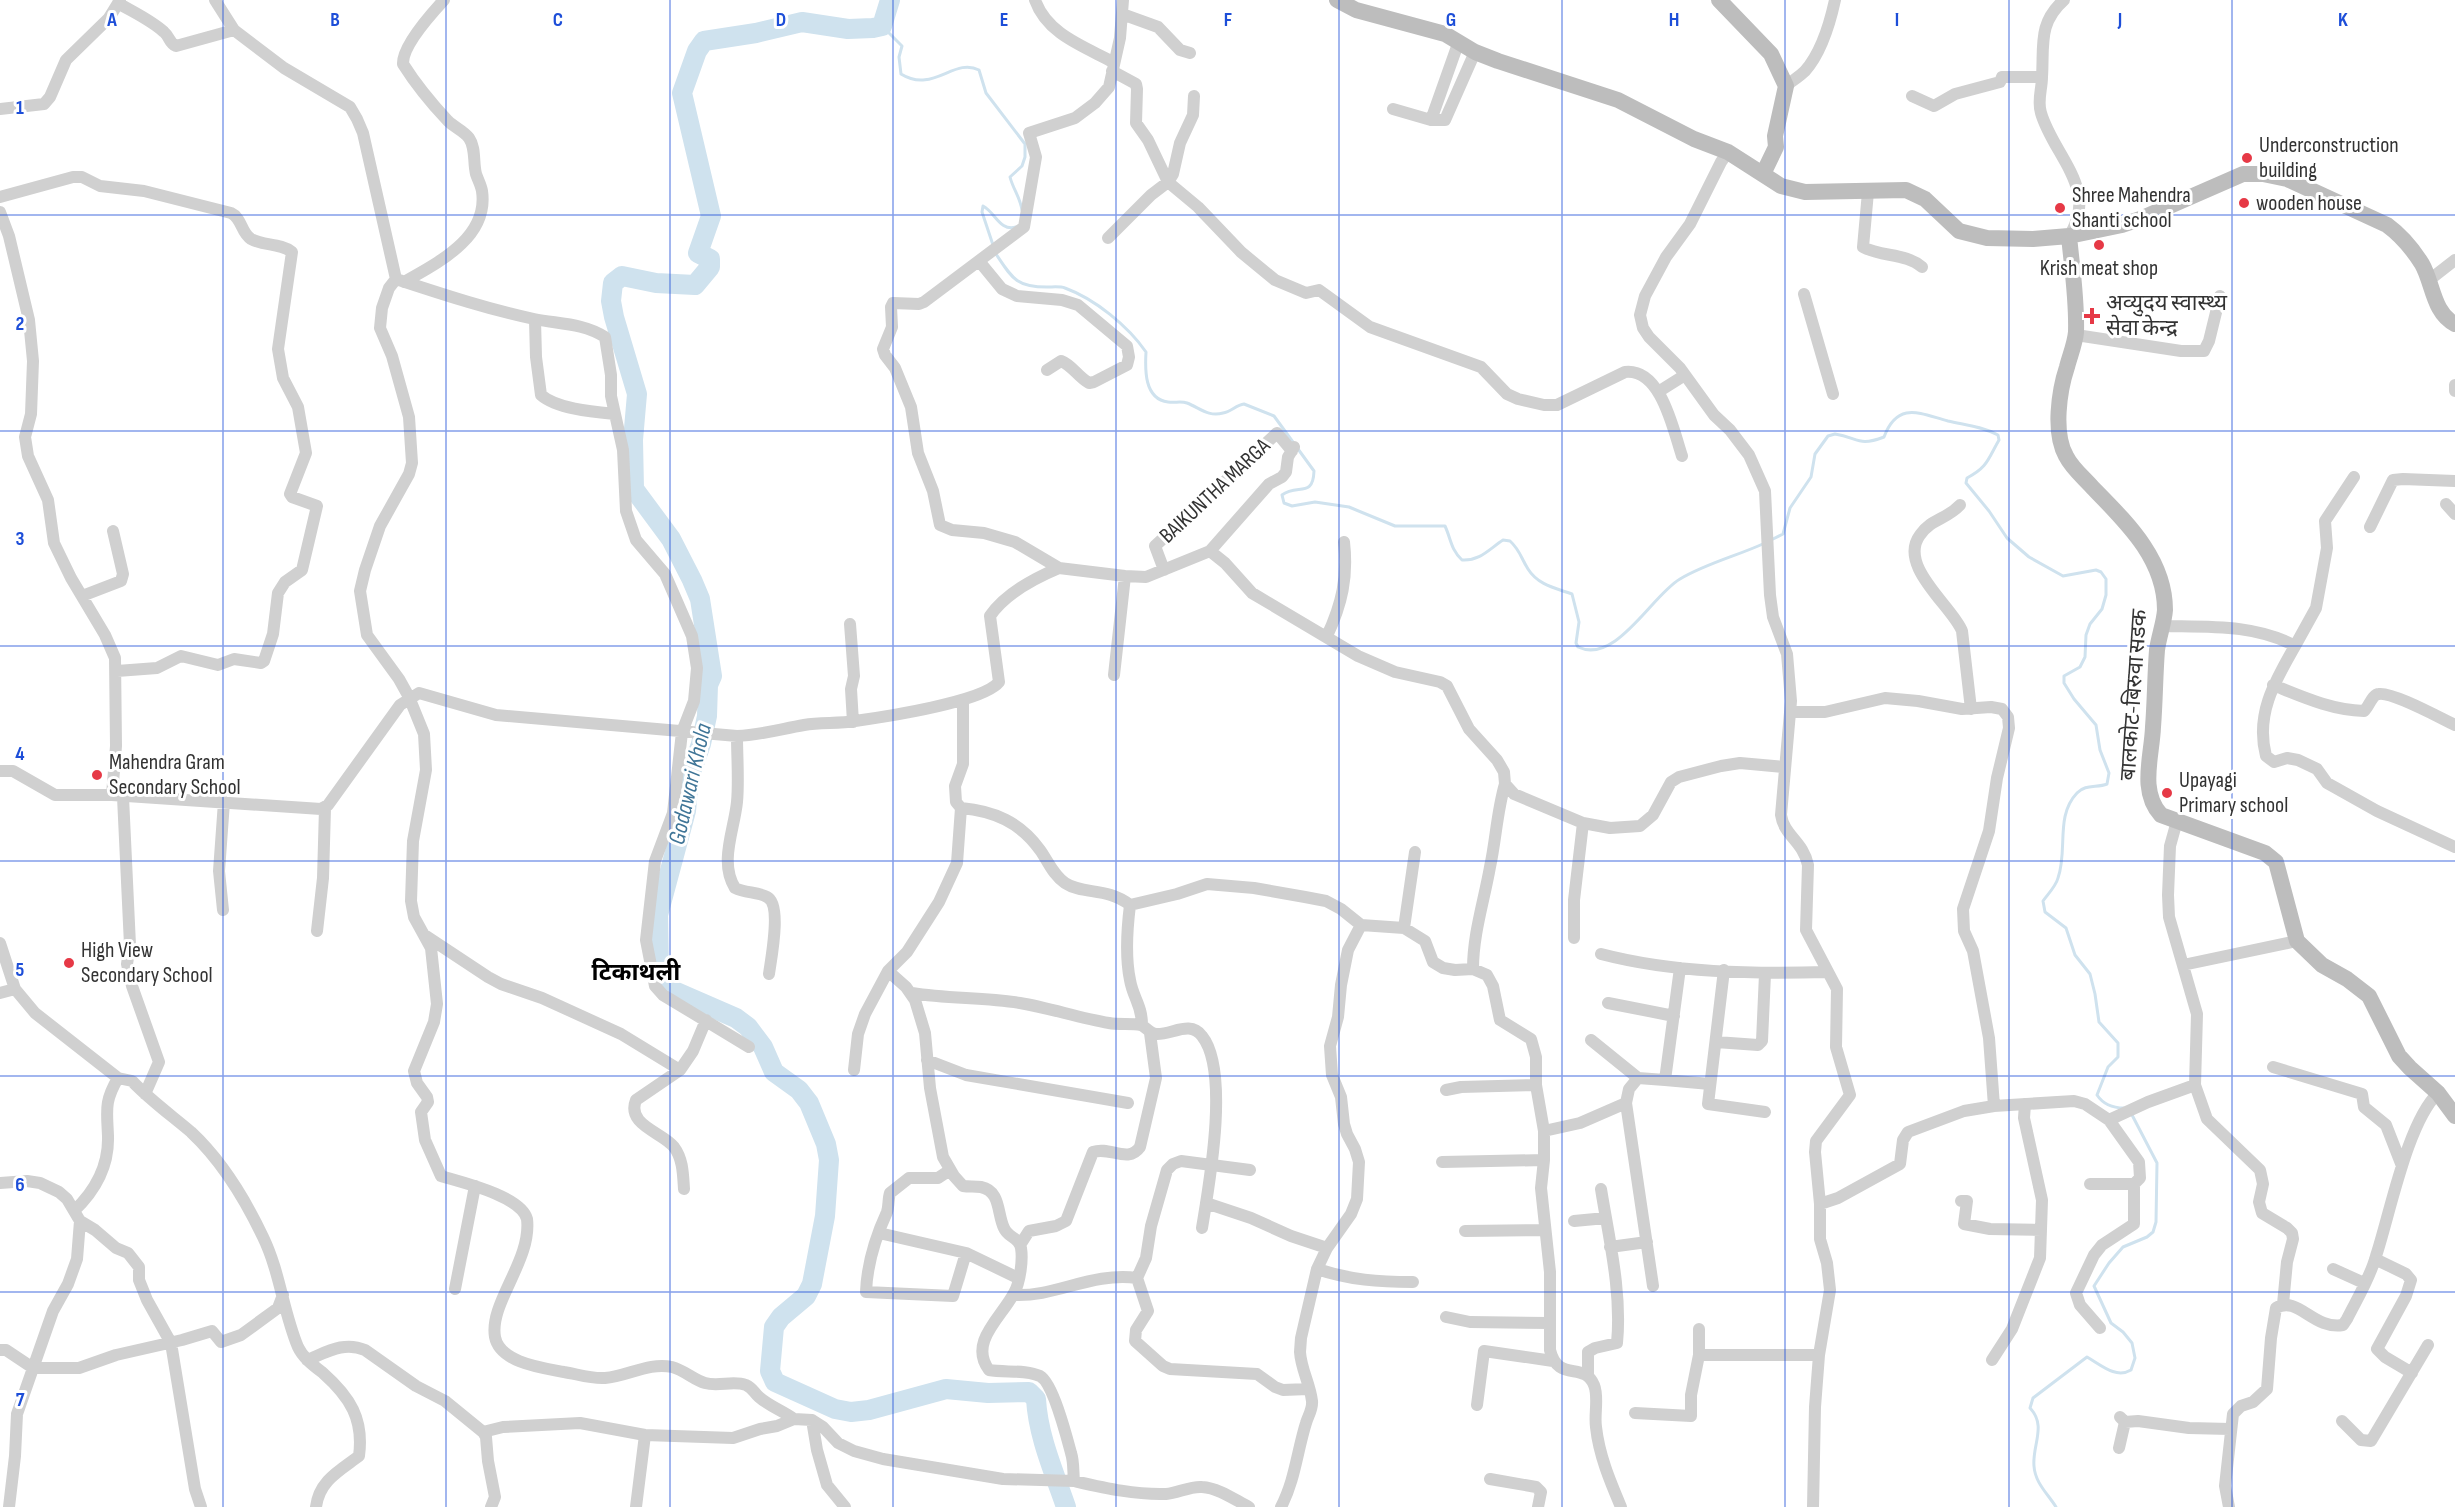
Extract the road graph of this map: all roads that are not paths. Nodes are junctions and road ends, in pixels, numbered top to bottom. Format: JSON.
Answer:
{"nodes":[{"id":1,"x":215,"y":0,"type":"edge"},
{"id":2,"x":444,"y":0,"type":"edge"},
{"id":3,"x":1035,"y":0,"type":"edge"},
{"id":4,"x":1123,"y":0,"type":"edge"},
{"id":5,"x":1337,"y":0,"type":"edge"},
{"id":6,"x":1719,"y":0,"type":"edge"},
{"id":7,"x":1835,"y":0,"type":"edge"},
{"id":8,"x":2064,"y":0,"type":"edge"},
{"id":9,"x":118,"y":2,"type":"edge"},
{"id":10,"x":1371,"y":7,"type":"edge"},
{"id":11,"x":1122,"y":14,"type":"junction"},
{"id":12,"x":234,"y":30,"type":"junction"},
{"id":13,"x":1459,"y":41,"type":"junction"},
{"id":14,"x":1475,"y":52,"type":"junction"},
{"id":15,"x":1190,"y":53,"type":"dead end"},
{"id":16,"x":1112,"y":67,"type":"junction"},
{"id":17,"x":2042,"y":77,"type":"junction"},
{"id":18,"x":1786,"y":86,"type":"junction"},
{"id":19,"x":1194,"y":96,"type":"dead end"},
{"id":20,"x":1912,"y":96,"type":"dead end"},
{"id":21,"x":0,"y":109,"type":"edge"},
{"id":22,"x":1393,"y":109,"type":"dead end"},
{"id":23,"x":1431,"y":120,"type":"junction"},
{"id":24,"x":1728,"y":152,"type":"junction"},
{"id":25,"x":1763,"y":174,"type":"junction"},
{"id":26,"x":1168,"y":182,"type":"junction"},
{"id":27,"x":1868,"y":192,"type":"junction"},
{"id":28,"x":0,"y":197,"type":"edge"},
{"id":29,"x":0,"y":212,"type":"edge"},
{"id":30,"x":2068,"y":236,"type":"junction"},
{"id":31,"x":1108,"y":238,"type":"dead end"},
{"id":32,"x":982,"y":258,"type":"junction"},
{"id":33,"x":2455,"y":261,"type":"edge"},
{"id":34,"x":1922,"y":267,"type":"dead end"},
{"id":35,"x":400,"y":280,"type":"junction"},
{"id":36,"x":2428,"y":281,"type":"junction"},
{"id":37,"x":1804,"y":294,"type":"dead end"},
{"id":38,"x":2220,"y":296,"type":"dead end"},
{"id":39,"x":535,"y":320,"type":"junction"},
{"id":40,"x":2455,"y":324,"type":"edge"},
{"id":41,"x":2076,"y":334,"type":"junction"},
{"id":42,"x":1047,"y":370,"type":"dead end"},
{"id":43,"x":1685,"y":375,"type":"junction"},
{"id":44,"x":2455,"y":385,"type":"edge"},
{"id":45,"x":2455,"y":391,"type":"edge"},
{"id":46,"x":1658,"y":392,"type":"junction"},
{"id":47,"x":1833,"y":394,"type":"dead end"},
{"id":48,"x":615,"y":414,"type":"junction"},
{"id":49,"x":1682,"y":456,"type":"dead end"},
{"id":50,"x":2354,"y":477,"type":"dead end"},
{"id":51,"x":2455,"y":480,"type":"edge"},
{"id":52,"x":2446,"y":504,"type":"dead end"},
{"id":53,"x":1960,"y":505,"type":"dead end"},
{"id":54,"x":2455,"y":514,"type":"edge"},
{"id":55,"x":2370,"y":527,"type":"dead end"},
{"id":56,"x":113,"y":531,"type":"dead end"},
{"id":57,"x":1344,"y":542,"type":"dead end"},
{"id":58,"x":1210,"y":551,"type":"junction"},
{"id":59,"x":1059,"y":568,"type":"junction"},
{"id":60,"x":1164,"y":570,"type":"junction"},
{"id":61,"x":1125,"y":576,"type":"junction"},
{"id":62,"x":82,"y":596,"type":"junction"},
{"id":63,"x":850,"y":624,"type":"dead end"},
{"id":64,"x":2163,"y":626,"type":"junction"},
{"id":65,"x":1327,"y":636,"type":"junction"},
{"id":66,"x":2295,"y":646,"type":"junction"},
{"id":67,"x":117,"y":671,"type":"junction"},
{"id":68,"x":1114,"y":675,"type":"dead end"},
{"id":69,"x":2273,"y":685,"type":"junction"},
{"id":70,"x":409,"y":697,"type":"junction"},
{"id":71,"x":963,"y":700,"type":"junction"},
{"id":72,"x":1971,"y":709,"type":"junction"},
{"id":73,"x":1791,"y":712,"type":"junction"},
{"id":74,"x":853,"y":722,"type":"junction"},
{"id":75,"x":2455,"y":725,"type":"edge"},
{"id":76,"x":686,"y":732,"type":"junction"},
{"id":77,"x":732,"y":736,"type":"junction"},
{"id":78,"x":1784,"y":767,"type":"junction"},
{"id":79,"x":0,"y":771,"type":"edge"},
{"id":80,"x":1505,"y":784,"type":"junction"},
{"id":81,"x":118,"y":796,"type":"junction"},
{"id":82,"x":224,"y":802,"type":"junction"},
{"id":83,"x":325,"y":807,"type":"junction"},
{"id":84,"x":961,"y":808,"type":"junction"},
{"id":85,"x":2177,"y":821,"type":"junction"},
{"id":86,"x":1583,"y":823,"type":"junction"},
{"id":87,"x":2455,"y":847,"type":"edge"},
{"id":88,"x":1415,"y":852,"type":"dead end"},
{"id":89,"x":1130,"y":905,"type":"junction"},
{"id":90,"x":223,"y":910,"type":"dead end"},
{"id":91,"x":1362,"y":925,"type":"junction"},
{"id":92,"x":1404,"y":928,"type":"junction"},
{"id":93,"x":316,"y":932,"type":"dead end"},
{"id":94,"x":426,"y":936,"type":"junction"},
{"id":95,"x":1574,"y":938,"type":"dead end"},
{"id":96,"x":2297,"y":942,"type":"junction"},
{"id":97,"x":0,"y":944,"type":"edge"},
{"id":98,"x":1601,"y":954,"type":"dead end"},
{"id":99,"x":2183,"y":965,"type":"junction"},
{"id":100,"x":1680,"y":968,"type":"junction"},
{"id":101,"x":1473,"y":969,"type":"junction"},
{"id":102,"x":1724,"y":970,"type":"junction"},
{"id":103,"x":888,"y":971,"type":"junction"},
{"id":104,"x":1827,"y":972,"type":"junction"},
{"id":105,"x":769,"y":974,"type":"dead end"},
{"id":106,"x":1765,"y":974,"type":"junction"},
{"id":107,"x":15,"y":989,"type":"junction"},
{"id":108,"x":0,"y":993,"type":"edge"},
{"id":109,"x":912,"y":993,"type":"junction"},
{"id":110,"x":1608,"y":1003,"type":"dead end"},
{"id":111,"x":1674,"y":1016,"type":"junction"},
{"id":112,"x":706,"y":1020,"type":"junction"},
{"id":113,"x":1146,"y":1029,"type":"junction"},
{"id":114,"x":1591,"y":1041,"type":"dead end"},
{"id":115,"x":1716,"y":1042,"type":"junction"},
{"id":116,"x":749,"y":1047,"type":"dead end"},
{"id":117,"x":927,"y":1060,"type":"junction"},
{"id":118,"x":2273,"y":1067,"type":"dead end"},
{"id":119,"x":680,"y":1070,"type":"junction"},
{"id":120,"x":854,"y":1070,"type":"dead end"},
{"id":121,"x":1638,"y":1077,"type":"junction"},
{"id":122,"x":117,"y":1078,"type":"junction"},
{"id":123,"x":1665,"y":1080,"type":"junction"},
{"id":124,"x":1710,"y":1084,"type":"junction"},
{"id":125,"x":1536,"y":1085,"type":"junction"},
{"id":126,"x":2195,"y":1085,"type":"junction"},
{"id":127,"x":1446,"y":1090,"type":"dead end"},
{"id":128,"x":2438,"y":1093,"type":"junction"},
{"id":129,"x":145,"y":1094,"type":"junction"},
{"id":130,"x":1128,"y":1103,"type":"dead end"},
{"id":131,"x":1626,"y":1103,"type":"junction"},
{"id":132,"x":2025,"y":1104,"type":"junction"},
{"id":133,"x":1994,"y":1106,"type":"junction"},
{"id":134,"x":1765,"y":1112,"type":"dead end"},
{"id":135,"x":2455,"y":1116,"type":"edge"},
{"id":136,"x":2109,"y":1120,"type":"junction"},
{"id":137,"x":1544,"y":1131,"type":"junction"},
{"id":138,"x":1544,"y":1160,"type":"junction"},
{"id":139,"x":1442,"y":1162,"type":"dead end"},
{"id":140,"x":1213,"y":1165,"type":"junction"},
{"id":141,"x":2402,"y":1166,"type":"junction"},
{"id":142,"x":950,"y":1170,"type":"junction"},
{"id":143,"x":1250,"y":1170,"type":"dead end"},
{"id":144,"x":0,"y":1183,"type":"edge"},
{"id":145,"x":2090,"y":1184,"type":"dead end"},
{"id":146,"x":2134,"y":1184,"type":"junction"},
{"id":147,"x":475,"y":1186,"type":"junction"},
{"id":148,"x":684,"y":1189,"type":"dead end"},
{"id":149,"x":1601,"y":1189,"type":"dead end"},
{"id":150,"x":1961,"y":1201,"type":"dead end"},
{"id":151,"x":1206,"y":1203,"type":"junction"},
{"id":152,"x":1820,"y":1204,"type":"junction"},
{"id":153,"x":77,"y":1216,"type":"junction"},
{"id":154,"x":1606,"y":1218,"type":"junction"},
{"id":155,"x":1574,"y":1221,"type":"dead end"},
{"id":156,"x":1203,"y":1228,"type":"dead end"},
{"id":157,"x":1545,"y":1230,"type":"junction"},
{"id":158,"x":2041,"y":1230,"type":"junction"},
{"id":159,"x":1465,"y":1231,"type":"dead end"},
{"id":160,"x":879,"y":1233,"type":"junction"},
{"id":161,"x":1647,"y":1242,"type":"junction"},
{"id":162,"x":1020,"y":1245,"type":"junction"},
{"id":163,"x":1610,"y":1247,"type":"junction"},
{"id":164,"x":1327,"y":1248,"type":"junction"},
{"id":165,"x":966,"y":1252,"type":"junction"},
{"id":166,"x":2375,"y":1259,"type":"junction"},
{"id":167,"x":1317,"y":1269,"type":"junction"},
{"id":168,"x":2333,"y":1269,"type":"dead end"},
{"id":169,"x":1018,"y":1278,"type":"junction"},
{"id":170,"x":1137,"y":1278,"type":"junction"},
{"id":171,"x":1413,"y":1282,"type":"dead end"},
{"id":172,"x":2364,"y":1283,"type":"junction"},
{"id":173,"x":1653,"y":1286,"type":"dead end"},
{"id":174,"x":455,"y":1289,"type":"dead end"},
{"id":175,"x":283,"y":1294,"type":"junction"},
{"id":176,"x":1014,"y":1294,"type":"junction"},
{"id":177,"x":2283,"y":1304,"type":"junction"},
{"id":178,"x":1446,"y":1317,"type":"dead end"},
{"id":179,"x":1550,"y":1323,"type":"junction"},
{"id":180,"x":2100,"y":1328,"type":"dead end"},
{"id":181,"x":1699,"y":1329,"type":"dead end"},
{"id":182,"x":171,"y":1343,"type":"junction"},
{"id":183,"x":2428,"y":1345,"type":"dead end"},
{"id":184,"x":0,"y":1350,"type":"edge"},
{"id":185,"x":1699,"y":1355,"type":"junction"},
{"id":186,"x":1819,"y":1355,"type":"junction"},
{"id":187,"x":1992,"y":1359,"type":"dead end"},
{"id":188,"x":307,"y":1360,"type":"junction"},
{"id":189,"x":1553,"y":1361,"type":"junction"},
{"id":190,"x":33,"y":1368,"type":"junction"},
{"id":191,"x":2412,"y":1373,"type":"junction"},
{"id":192,"x":1588,"y":1376,"type":"junction"},
{"id":193,"x":1308,"y":1389,"type":"junction"},
{"id":194,"x":1478,"y":1405,"type":"dead end"},
{"id":195,"x":1635,"y":1413,"type":"dead end"},
{"id":196,"x":794,"y":1419,"type":"junction"},
{"id":197,"x":812,"y":1420,"type":"junction"},
{"id":198,"x":2342,"y":1420,"type":"dead end"},
{"id":199,"x":2230,"y":1429,"type":"junction"},
{"id":200,"x":483,"y":1432,"type":"junction"},
{"id":201,"x":645,"y":1435,"type":"junction"},
{"id":202,"x":2119,"y":1448,"type":"dead end"},
{"id":203,"x":1490,"y":1479,"type":"dead end"},
{"id":204,"x":1073,"y":1481,"type":"junction"},
{"id":205,"x":9,"y":1507,"type":"edge"},
{"id":206,"x":201,"y":1507,"type":"edge"},
{"id":207,"x":316,"y":1507,"type":"edge"},
{"id":208,"x":491,"y":1507,"type":"edge"},
{"id":209,"x":636,"y":1507,"type":"edge"},
{"id":210,"x":845,"y":1507,"type":"edge"},
{"id":211,"x":1249,"y":1507,"type":"edge"},
{"id":212,"x":1281,"y":1507,"type":"edge"},
{"id":213,"x":1538,"y":1507,"type":"edge"},
{"id":214,"x":1621,"y":1507,"type":"edge"},
{"id":215,"x":1812,"y":1507,"type":"edge"},
{"id":216,"x":2229,"y":1507,"type":"edge"}],
"edges":[{"from":1,"to":12,"type":"street"},
{"from":2,"to":35,"type":"street"},
{"from":3,"to":16,"type":"street"},
{"from":4,"to":11,"type":"street"},
{"from":5,"to":10,"type":"main road"},
{"from":6,"to":18,"type":"main road"},
{"from":7,"to":18,"type":"street"},
{"from":8,"to":17,"type":"street"},
{"from":9,"to":12,"type":"street"},
{"from":9,"to":21,"type":"street"},
{"from":10,"to":13,"type":"main road"},
{"from":11,"to":15,"type":"street"},
{"from":11,"to":16,"type":"street"},
{"from":12,"to":35,"type":"street"},
{"from":13,"to":14,"type":"main road"},
{"from":13,"to":23,"type":"street"},
{"from":14,"to":23,"type":"street"},
{"from":14,"to":24,"type":"main road"},
{"from":16,"to":26,"type":"street"},
{"from":16,"to":32,"type":"street"},
{"from":17,"to":20,"type":"street"},
{"from":17,"to":30,"type":"street"},
{"from":18,"to":25,"type":"main road"},
{"from":19,"to":26,"type":"street"},
{"from":22,"to":23,"type":"street"},
{"from":24,"to":25,"type":"main road"},
{"from":24,"to":43,"type":"street"},
{"from":25,"to":27,"type":"main road"},
{"from":26,"to":31,"type":"street"},
{"from":26,"to":46,"type":"street"},
{"from":27,"to":30,"type":"main road"},
{"from":27,"to":34,"type":"street"},
{"from":28,"to":67,"type":"street"},
{"from":29,"to":62,"type":"street"},
{"from":30,"to":36,"type":"main road"},
{"from":30,"to":41,"type":"main road","name":"बालकोट-बिरुवा सडक"},
{"from":32,"to":42,"type":"street"},
{"from":32,"to":59,"type":"street"},
{"from":33,"to":36,"type":"street"},
{"from":35,"to":39,"type":"street"},
{"from":35,"to":70,"type":"street"},
{"from":36,"to":40,"type":"main road"},
{"from":37,"to":47,"type":"street"},
{"from":38,"to":41,"type":"street"},
{"from":39,"to":48,"type":"street"},
{"from":39,"to":48,"type":"street"},
{"from":41,"to":64,"type":"main road","name":"बालकोट-बिरुवा सडक"},
{"from":43,"to":46,"type":"street"},
{"from":43,"to":73,"type":"street"},
{"from":44,"to":45,"type":"street"},
{"from":46,"to":49,"type":"street"},
{"from":48,"to":76,"type":"street"},
{"from":50,"to":66,"type":"street"},
{"from":51,"to":55,"type":"street"},
{"from":52,"to":54,"type":"street"},
{"from":53,"to":72,"type":"street"},
{"from":56,"to":62,"type":"street"},
{"from":57,"to":65,"type":"street"},
{"from":58,"to":60,"type":"street"},
{"from":58,"to":60,"type":"street","name":"BAIKUNTHA MARGA"},
{"from":58,"to":65,"type":"street"},
{"from":59,"to":61,"type":"street"},
{"from":59,"to":71,"type":"street"},
{"from":60,"to":61,"type":"street"},
{"from":61,"to":68,"type":"street"},
{"from":62,"to":67,"type":"street"},
{"from":63,"to":74,"type":"street"},
{"from":64,"to":66,"type":"street"},
{"from":64,"to":85,"type":"main road","name":"बालकोट-बिरुवा सडक"},
{"from":65,"to":80,"type":"street"},
{"from":66,"to":69,"type":"street"},
{"from":67,"to":81,"type":"street"},
{"from":69,"to":75,"type":"street"},
{"from":69,"to":87,"type":"street"},
{"from":70,"to":76,"type":"street"},
{"from":70,"to":83,"type":"street"},
{"from":70,"to":94,"type":"street"},
{"from":71,"to":74,"type":"street"},
{"from":71,"to":84,"type":"street"},
{"from":72,"to":73,"type":"street"},
{"from":72,"to":133,"type":"street"},
{"from":73,"to":78,"type":"street"},
{"from":74,"to":77,"type":"street"},
{"from":76,"to":77,"type":"street"},
{"from":76,"to":112,"type":"street"},
{"from":77,"to":105,"type":"street"},
{"from":78,"to":86,"type":"street"},
{"from":78,"to":104,"type":"street"},
{"from":79,"to":81,"type":"street"},
{"from":80,"to":86,"type":"street"},
{"from":80,"to":101,"type":"street"},
{"from":81,"to":82,"type":"street"},
{"from":81,"to":129,"type":"street"},
{"from":82,"to":83,"type":"street"},
{"from":82,"to":90,"type":"street"},
{"from":83,"to":93,"type":"street"},
{"from":84,"to":89,"type":"street"},
{"from":84,"to":103,"type":"street"},
{"from":85,"to":96,"type":"main road","name":"बालकोट-बिरुवा सडक"},
{"from":85,"to":99,"type":"street"},
{"from":86,"to":95,"type":"street"},
{"from":88,"to":92,"type":"street"},
{"from":89,"to":91,"type":"street"},
{"from":89,"to":113,"type":"street"},
{"from":91,"to":92,"type":"street"},
{"from":91,"to":164,"type":"street"},
{"from":92,"to":101,"type":"street"},
{"from":94,"to":119,"type":"street"},
{"from":94,"to":147,"type":"street"},
{"from":96,"to":99,"type":"street"},
{"from":96,"to":128,"type":"main road"},
{"from":97,"to":107,"type":"street"},
{"from":98,"to":100,"type":"street"},
{"from":99,"to":126,"type":"street"},
{"from":100,"to":102,"type":"street"},
{"from":100,"to":111,"type":"street"},
{"from":101,"to":125,"type":"street"},
{"from":102,"to":106,"type":"street"},
{"from":102,"to":115,"type":"street"},
{"from":103,"to":109,"type":"street"},
{"from":103,"to":120,"type":"street"},
{"from":104,"to":106,"type":"street"},
{"from":104,"to":152,"type":"street"},
{"from":106,"to":115,"type":"street"},
{"from":107,"to":108,"type":"street"},
{"from":107,"to":122,"type":"street"},
{"from":109,"to":113,"type":"street"},
{"from":109,"to":117,"type":"street"},
{"from":110,"to":111,"type":"street"},
{"from":111,"to":123,"type":"street"},
{"from":112,"to":116,"type":"street"},
{"from":112,"to":119,"type":"street"},
{"from":113,"to":140,"type":"street"},
{"from":113,"to":162,"type":"street"},
{"from":114,"to":121,"type":"street"},
{"from":115,"to":124,"type":"street"},
{"from":117,"to":130,"type":"street"},
{"from":117,"to":142,"type":"street"},
{"from":118,"to":141,"type":"street"},
{"from":119,"to":148,"type":"street"},
{"from":121,"to":123,"type":"street"},
{"from":121,"to":131,"type":"street"},
{"from":122,"to":129,"type":"street"},
{"from":122,"to":153,"type":"street"},
{"from":123,"to":124,"type":"street"},
{"from":124,"to":134,"type":"street"},
{"from":125,"to":127,"type":"street"},
{"from":125,"to":137,"type":"street"},
{"from":126,"to":136,"type":"street"},
{"from":126,"to":177,"type":"street"},
{"from":128,"to":135,"type":"main road"},
{"from":128,"to":141,"type":"street"},
{"from":129,"to":175,"type":"street"},
{"from":131,"to":137,"type":"street"},
{"from":131,"to":161,"type":"street"},
{"from":132,"to":133,"type":"street"},
{"from":132,"to":136,"type":"street"},
{"from":132,"to":158,"type":"street"},
{"from":133,"to":152,"type":"street"},
{"from":136,"to":146,"type":"street"},
{"from":137,"to":138,"type":"street"},
{"from":138,"to":139,"type":"street"},
{"from":138,"to":157,"type":"street"},
{"from":140,"to":143,"type":"street"},
{"from":140,"to":151,"type":"street"},
{"from":140,"to":170,"type":"street"},
{"from":141,"to":166,"type":"street"},
{"from":142,"to":160,"type":"street"},
{"from":142,"to":162,"type":"street"},
{"from":144,"to":153,"type":"street"},
{"from":145,"to":146,"type":"street"},
{"from":146,"to":180,"type":"street"},
{"from":147,"to":174,"type":"street"},
{"from":147,"to":196,"type":"street"},
{"from":149,"to":154,"type":"street"},
{"from":150,"to":158,"type":"street"},
{"from":151,"to":156,"type":"street"},
{"from":151,"to":164,"type":"street"},
{"from":152,"to":186,"type":"street"},
{"from":153,"to":182,"type":"street"},
{"from":153,"to":190,"type":"street"},
{"from":154,"to":155,"type":"street"},
{"from":154,"to":163,"type":"street"},
{"from":157,"to":159,"type":"street"},
{"from":157,"to":179,"type":"street"},
{"from":158,"to":187,"type":"street"},
{"from":160,"to":165,"type":"street"},
{"from":160,"to":165,"type":"street"},
{"from":161,"to":163,"type":"street"},
{"from":161,"to":173,"type":"street"},
{"from":162,"to":169,"type":"street"},
{"from":163,"to":192,"type":"street"},
{"from":164,"to":167,"type":"street"},
{"from":165,"to":169,"type":"street"},
{"from":166,"to":172,"type":"street"},
{"from":166,"to":191,"type":"street"},
{"from":167,"to":171,"type":"street"},
{"from":167,"to":193,"type":"street"},
{"from":168,"to":172,"type":"street"},
{"from":169,"to":176,"type":"street"},
{"from":170,"to":176,"type":"street"},
{"from":170,"to":193,"type":"street"},
{"from":172,"to":177,"type":"street"},
{"from":175,"to":182,"type":"street"},
{"from":175,"to":188,"type":"street"},
{"from":176,"to":204,"type":"street"},
{"from":177,"to":199,"type":"street"},
{"from":178,"to":179,"type":"street"},
{"from":179,"to":189,"type":"street"},
{"from":181,"to":185,"type":"street"},
{"from":182,"to":190,"type":"street"},
{"from":182,"to":206,"type":"street"},
{"from":183,"to":191,"type":"street"},
{"from":184,"to":190,"type":"street"},
{"from":185,"to":186,"type":"street"},
{"from":185,"to":195,"type":"street"},
{"from":186,"to":215,"type":"street"},
{"from":188,"to":200,"type":"street"},
{"from":188,"to":207,"type":"street"},
{"from":189,"to":192,"type":"street"},
{"from":189,"to":194,"type":"street"},
{"from":190,"to":205,"type":"street"},
{"from":191,"to":198,"type":"street"},
{"from":192,"to":214,"type":"street"},
{"from":193,"to":212,"type":"street"},
{"from":196,"to":197,"type":"street"},
{"from":196,"to":201,"type":"street"},
{"from":197,"to":204,"type":"street"},
{"from":197,"to":210,"type":"street"},
{"from":199,"to":202,"type":"street"},
{"from":199,"to":216,"type":"street"},
{"from":200,"to":201,"type":"street"},
{"from":200,"to":208,"type":"street"},
{"from":201,"to":209,"type":"street"},
{"from":203,"to":213,"type":"street"},
{"from":204,"to":211,"type":"street"}]}
